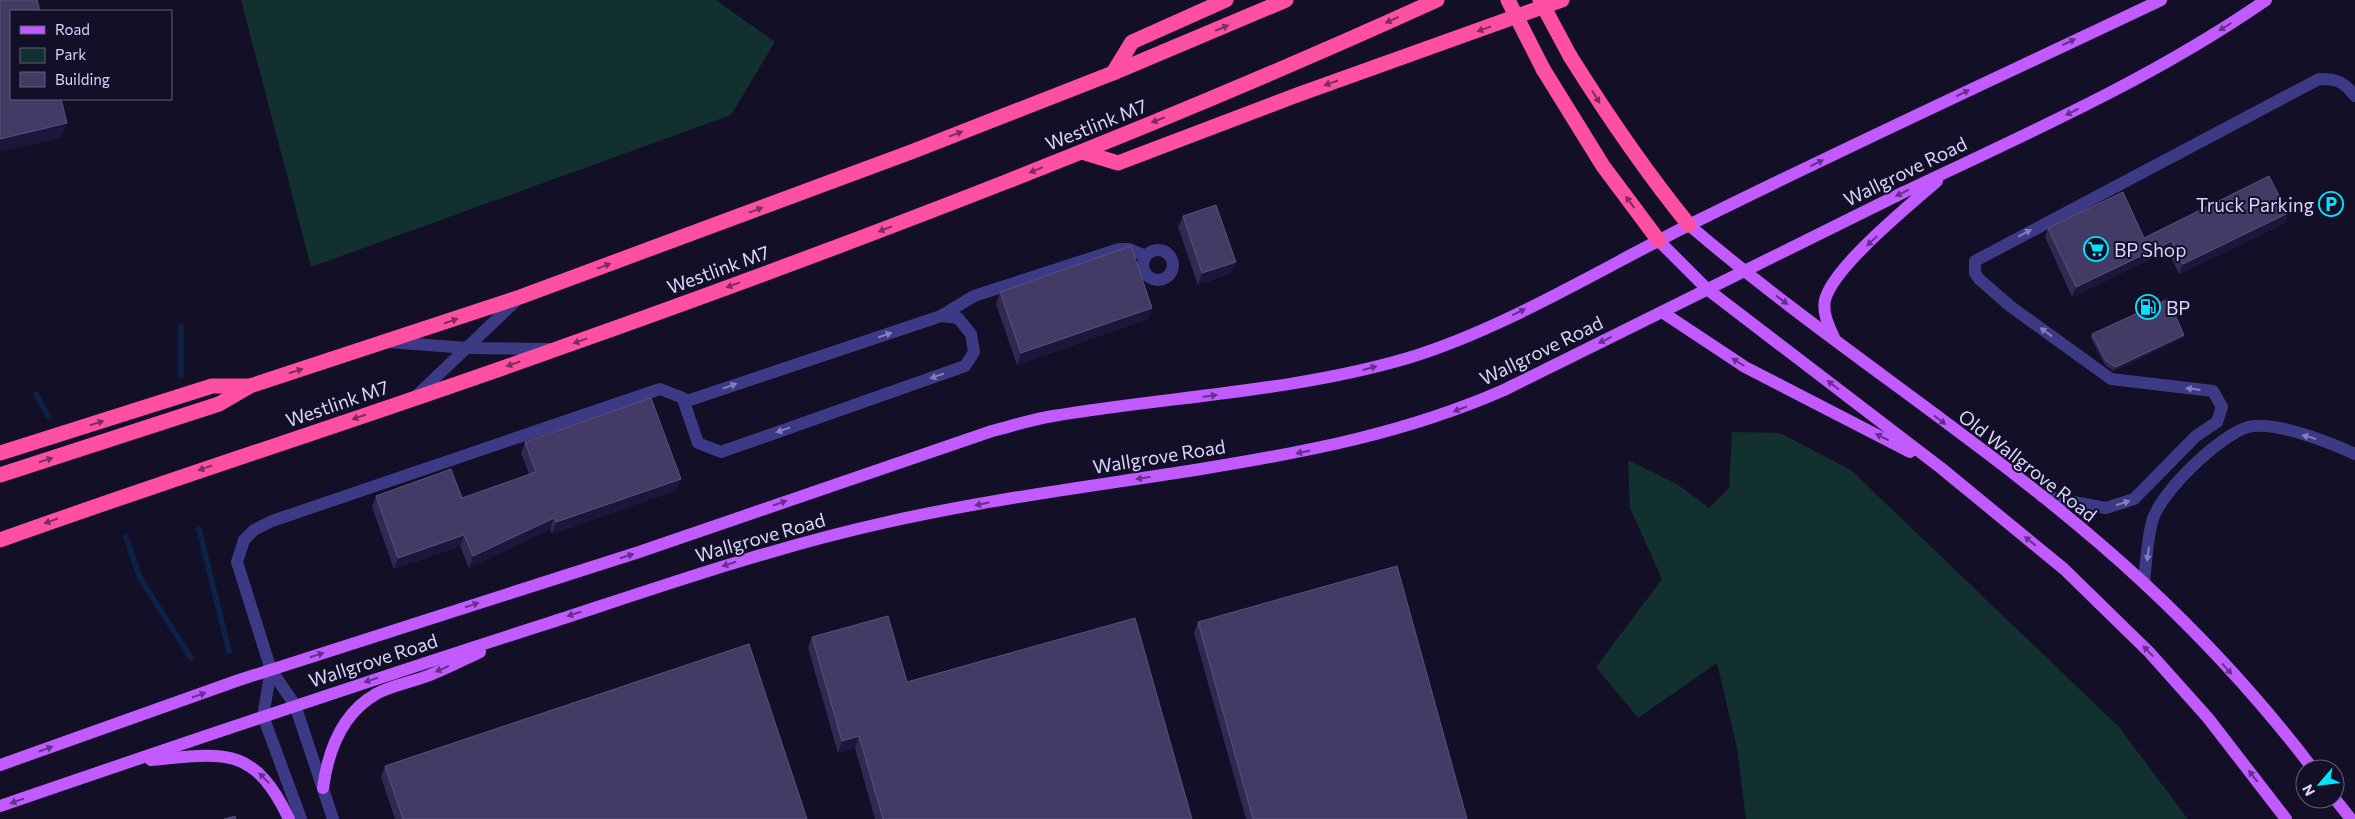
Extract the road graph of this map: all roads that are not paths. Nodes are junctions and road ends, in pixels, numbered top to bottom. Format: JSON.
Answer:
{"nodes":[{"id":1,"x":1226,"y":0,"type":"edge"},
{"id":2,"x":1286,"y":0,"type":"edge"},
{"id":3,"x":1437,"y":0,"type":"edge"},
{"id":4,"x":1508,"y":0,"type":"edge"},
{"id":5,"x":1540,"y":0,"type":"edge"},
{"id":6,"x":1562,"y":0,"type":"edge"},
{"id":7,"x":2161,"y":0,"type":"edge"},
{"id":8,"x":2266,"y":0,"type":"edge"},
{"id":9,"x":1113,"y":73,"type":"junction"},
{"id":10,"x":2355,"y":96,"type":"edge"},
{"id":11,"x":1082,"y":152,"type":"junction"},
{"id":12,"x":1946,"y":172,"type":"junction"},
{"id":13,"x":1689,"y":225,"type":"junction"},
{"id":14,"x":1659,"y":241,"type":"junction"},
{"id":15,"x":1146,"y":256,"type":"dead end"},
{"id":16,"x":1743,"y":271,"type":"junction"},
{"id":17,"x":1707,"y":289,"type":"junction"},
{"id":18,"x":520,"y":297,"type":"junction"},
{"id":19,"x":1662,"y":312,"type":"junction"},
{"id":20,"x":941,"y":316,"type":"junction"},
{"id":21,"x":1835,"y":340,"type":"junction"},
{"id":22,"x":389,"y":342,"type":"junction"},
{"id":23,"x":467,"y":348,"type":"junction"},
{"id":24,"x":559,"y":349,"type":"junction"},
{"id":25,"x":250,"y":386,"type":"junction"},
{"id":26,"x":414,"y":398,"type":"junction"},
{"id":27,"x":684,"y":402,"type":"junction"},
{"id":28,"x":0,"y":453,"type":"edge"},
{"id":29,"x":2355,"y":454,"type":"edge"},
{"id":30,"x":1941,"y":468,"type":"junction"},
{"id":31,"x":0,"y":475,"type":"edge"},
{"id":32,"x":2041,"y":496,"type":"junction"},
{"id":33,"x":0,"y":540,"type":"edge"},
{"id":34,"x":2144,"y":583,"type":"junction"},
{"id":35,"x":534,"y":627,"type":"junction"},
{"id":36,"x":271,"y":670,"type":"junction"},
{"id":37,"x":296,"y":705,"type":"junction"},
{"id":38,"x":263,"y":716,"type":"junction"},
{"id":39,"x":2305,"y":759,"type":"edge"},
{"id":40,"x":129,"y":762,"type":"junction"},
{"id":41,"x":0,"y":765,"type":"edge"},
{"id":42,"x":323,"y":788,"type":"junction"},
{"id":43,"x":0,"y":806,"type":"edge"},
{"id":44,"x":289,"y":819,"type":"edge"},
{"id":45,"x":301,"y":819,"type":"edge"},
{"id":46,"x":333,"y":819,"type":"edge"},
{"id":47,"x":2286,"y":819,"type":"edge"}],
"edges":[{"from":1,"to":9,"type":"highway"},
{"from":9,"to":2,"type":"highway","one_way":true},
{"from":3,"to":11,"type":"highway","name":"Westlink M7","one_way":true},
{"from":14,"to":4,"type":"highway","one_way":true,"bridge":true},
{"from":5,"to":13,"type":"highway","one_way":true,"bridge":true},
{"from":6,"to":11,"type":"highway","one_way":true},
{"from":13,"to":7,"type":"main road","name":"Wallgrove Road","one_way":true},
{"from":8,"to":12,"type":"main road","name":"Wallgrove Road","one_way":true},
{"from":18,"to":9,"type":"highway","one_way":true},
{"from":32,"to":10,"type":"street","one_way":true},
{"from":11,"to":24,"type":"highway","name":"Westlink M7","one_way":true},
{"from":12,"to":16,"type":"main road","name":"Wallgrove Road","one_way":true},
{"from":12,"to":21,"type":"main road","one_way":true},
{"from":13,"to":14,"type":"main road","name":"Wallgrove Road"},
{"from":13,"to":16,"type":"main road","name":"Old Wallgrove Road"},
{"from":14,"to":17,"type":"main road"},
{"from":36,"to":14,"type":"main road","name":"Wallgrove Road","one_way":true},
{"from":15,"to":20,"type":"street"},
{"from":16,"to":17,"type":"main road","name":"Wallgrove Road"},
{"from":16,"to":21,"type":"main road","name":"Old Wallgrove Road","one_way":true},
{"from":17,"to":19,"type":"main road","name":"Wallgrove Road"},
{"from":30,"to":17,"type":"main road","one_way":true},
{"from":22,"to":18,"type":"highway","one_way":true},
{"from":18,"to":23,"type":"street"},
{"from":30,"to":19,"type":"main road","one_way":true},
{"from":19,"to":35,"type":"main road","name":"Wallgrove Road","one_way":true},
{"from":27,"to":20,"type":"street","one_way":true},
{"from":20,"to":27,"type":"street","one_way":true},
{"from":21,"to":32,"type":"main road","name":"Old Wallgrove Road","one_way":true},
{"from":22,"to":23,"type":"street"},
{"from":25,"to":22,"type":"highway","one_way":true},
{"from":23,"to":24,"type":"street"},
{"from":23,"to":26,"type":"street"},
{"from":24,"to":26,"type":"highway","name":"Westlink M7","one_way":true},
{"from":28,"to":25,"type":"highway","one_way":true},
{"from":31,"to":25,"type":"highway","one_way":true},
{"from":26,"to":33,"type":"highway","name":"Westlink M7","one_way":true},
{"from":27,"to":36,"type":"street"},
{"from":29,"to":34,"type":"street","one_way":true},
{"from":47,"to":30,"type":"main road","one_way":true},
{"from":32,"to":34,"type":"main road","name":"Old Wallgrove Road"},
{"from":34,"to":39,"type":"main road","name":"Old Wallgrove Road","one_way":true},
{"from":35,"to":37,"type":"main road","name":"Wallgrove Road","one_way":true},
{"from":35,"to":42,"type":"main road","one_way":true},
{"from":36,"to":37,"type":"street"},
{"from":36,"to":38,"type":"street"},
{"from":41,"to":36,"type":"main road","name":"Wallgrove Road","one_way":true},
{"from":37,"to":38,"type":"main road","name":"Wallgrove Road"},
{"from":37,"to":42,"type":"street"},
{"from":38,"to":40,"type":"main road","name":"Wallgrove Road"},
{"from":38,"to":45,"type":"street"},
{"from":40,"to":43,"type":"main road","name":"Wallgrove Road","one_way":true},
{"from":44,"to":40,"type":"main road","one_way":true},
{"from":42,"to":46,"type":"street"}]}
